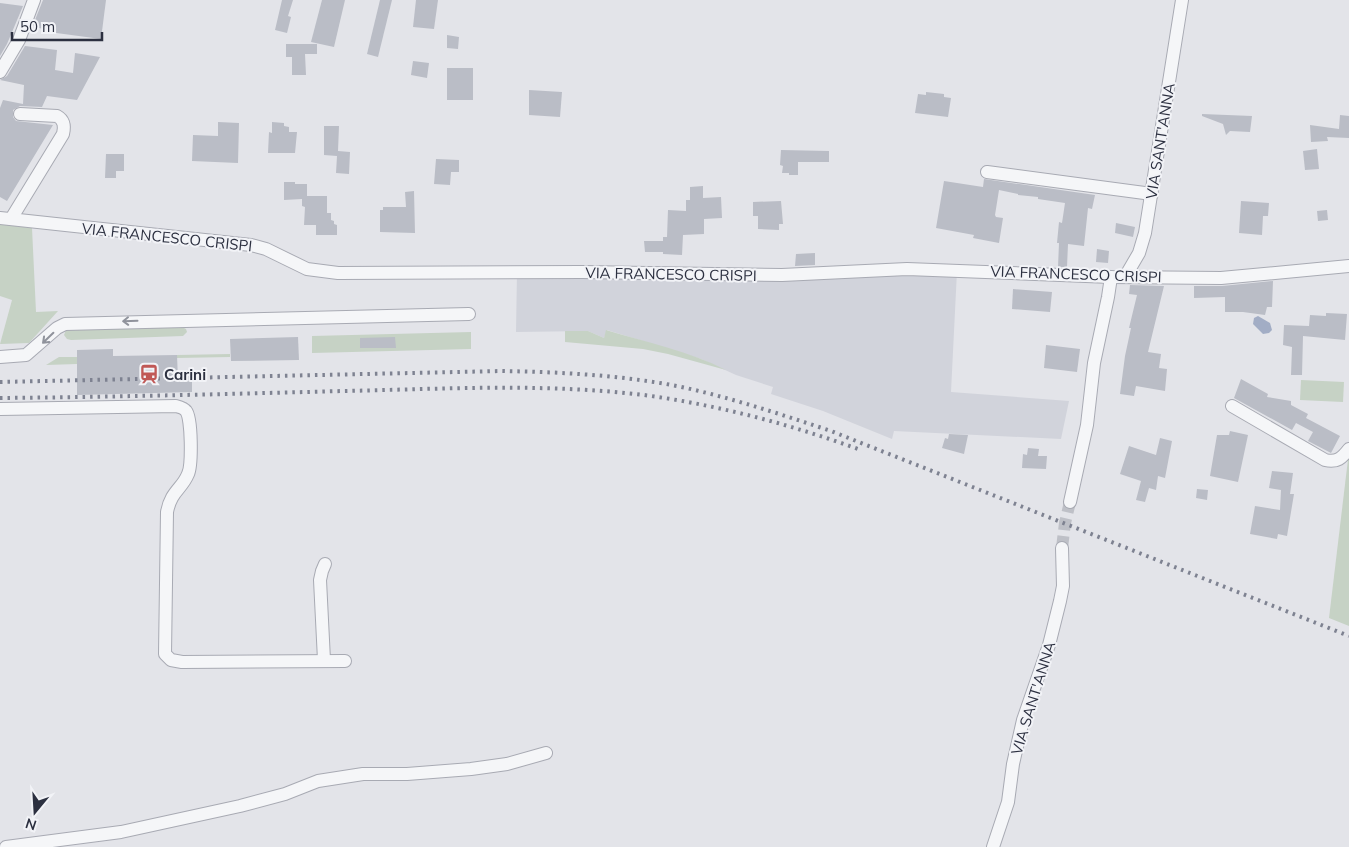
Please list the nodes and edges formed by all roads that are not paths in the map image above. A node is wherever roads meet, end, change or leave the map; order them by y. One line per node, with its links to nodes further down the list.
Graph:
1 (34, 0): 3 (street)
2 (1182, 0): 6 (street, VIA SANT'ANNA)
3 (0, 72)
4 (20, 114): 7 (street)
5 (987, 172): 6 (street)
6 (1152, 194): 10 (street, VIA SANT'ANNA)
7 (6, 219): 9 (street, VIA FRANCESCO CRISPI)
8 (1349, 266): 10 (street, VIA FRANCESCO CRISPI)
9 (1110, 277): 10 (street, VIA FRANCESCO CRISPI); 16 (street)
10 (1125, 277)
11 (469, 314): 12 (street, one-way to 12)
12 (0, 357)
13 (1232, 406): 15 (street)
14 (0, 409): 19 (street)
15 (1349, 449)
16 (1070, 502)
17 (1062, 548): 23 (street, VIA SANT'ANNA)
18 (325, 564): 19 (street)
19 (324, 660): 20 (street)
20 (345, 661)
21 (546, 753): 22 (street)
22 (6, 847)
23 (993, 847)

